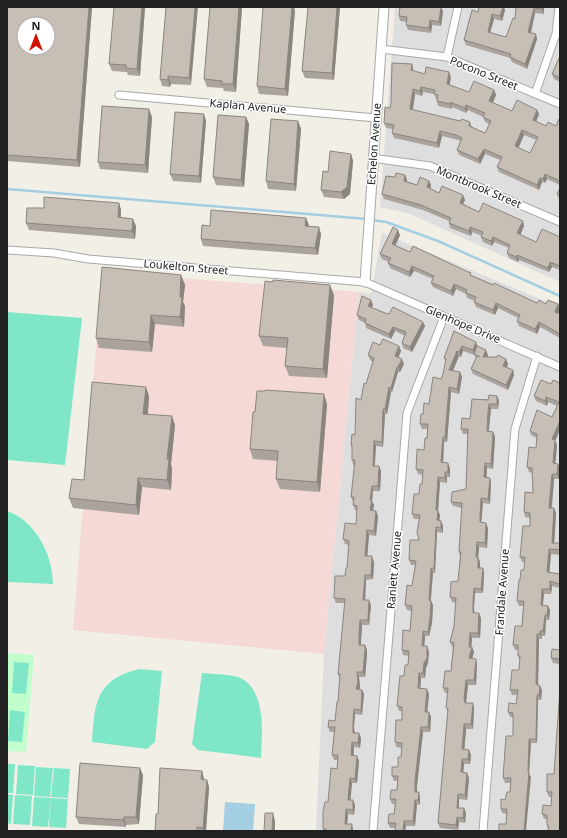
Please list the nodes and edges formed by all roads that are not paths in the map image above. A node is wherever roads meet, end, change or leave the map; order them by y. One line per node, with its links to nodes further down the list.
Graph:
1 (384, 7): 4 (street, Echelon Avenue)
2 (458, 7): 5 (street)
3 (559, 7): 6 (street)
4 (381, 49): 5 (street, Pocono Street); 9 (street, Echelon Avenue)
5 (447, 57): 6 (street, Pocono Street)
6 (535, 94): 8 (street, Pocono Street)
7 (120, 95): 9 (street, Kaplan Avenue)
8 (560, 104)
9 (376, 118): 10 (street, Echelon Avenue)
10 (372, 158): 11 (street, Montbrook Street); 13 (street, Echelon Avenue)
11 (560, 222)
12 (7, 250): 13 (street, Loukelton Street)
13 (365, 282): 14 (street, Glenhope Drive)
14 (444, 317): 15 (street, Glenhope Drive); 17 (street, Ranlett Avenue)
15 (537, 356): 16 (street, Glenhope Drive); 18 (street, Frandale Avenue)
16 (560, 367)
17 (373, 831)
18 (484, 831)

